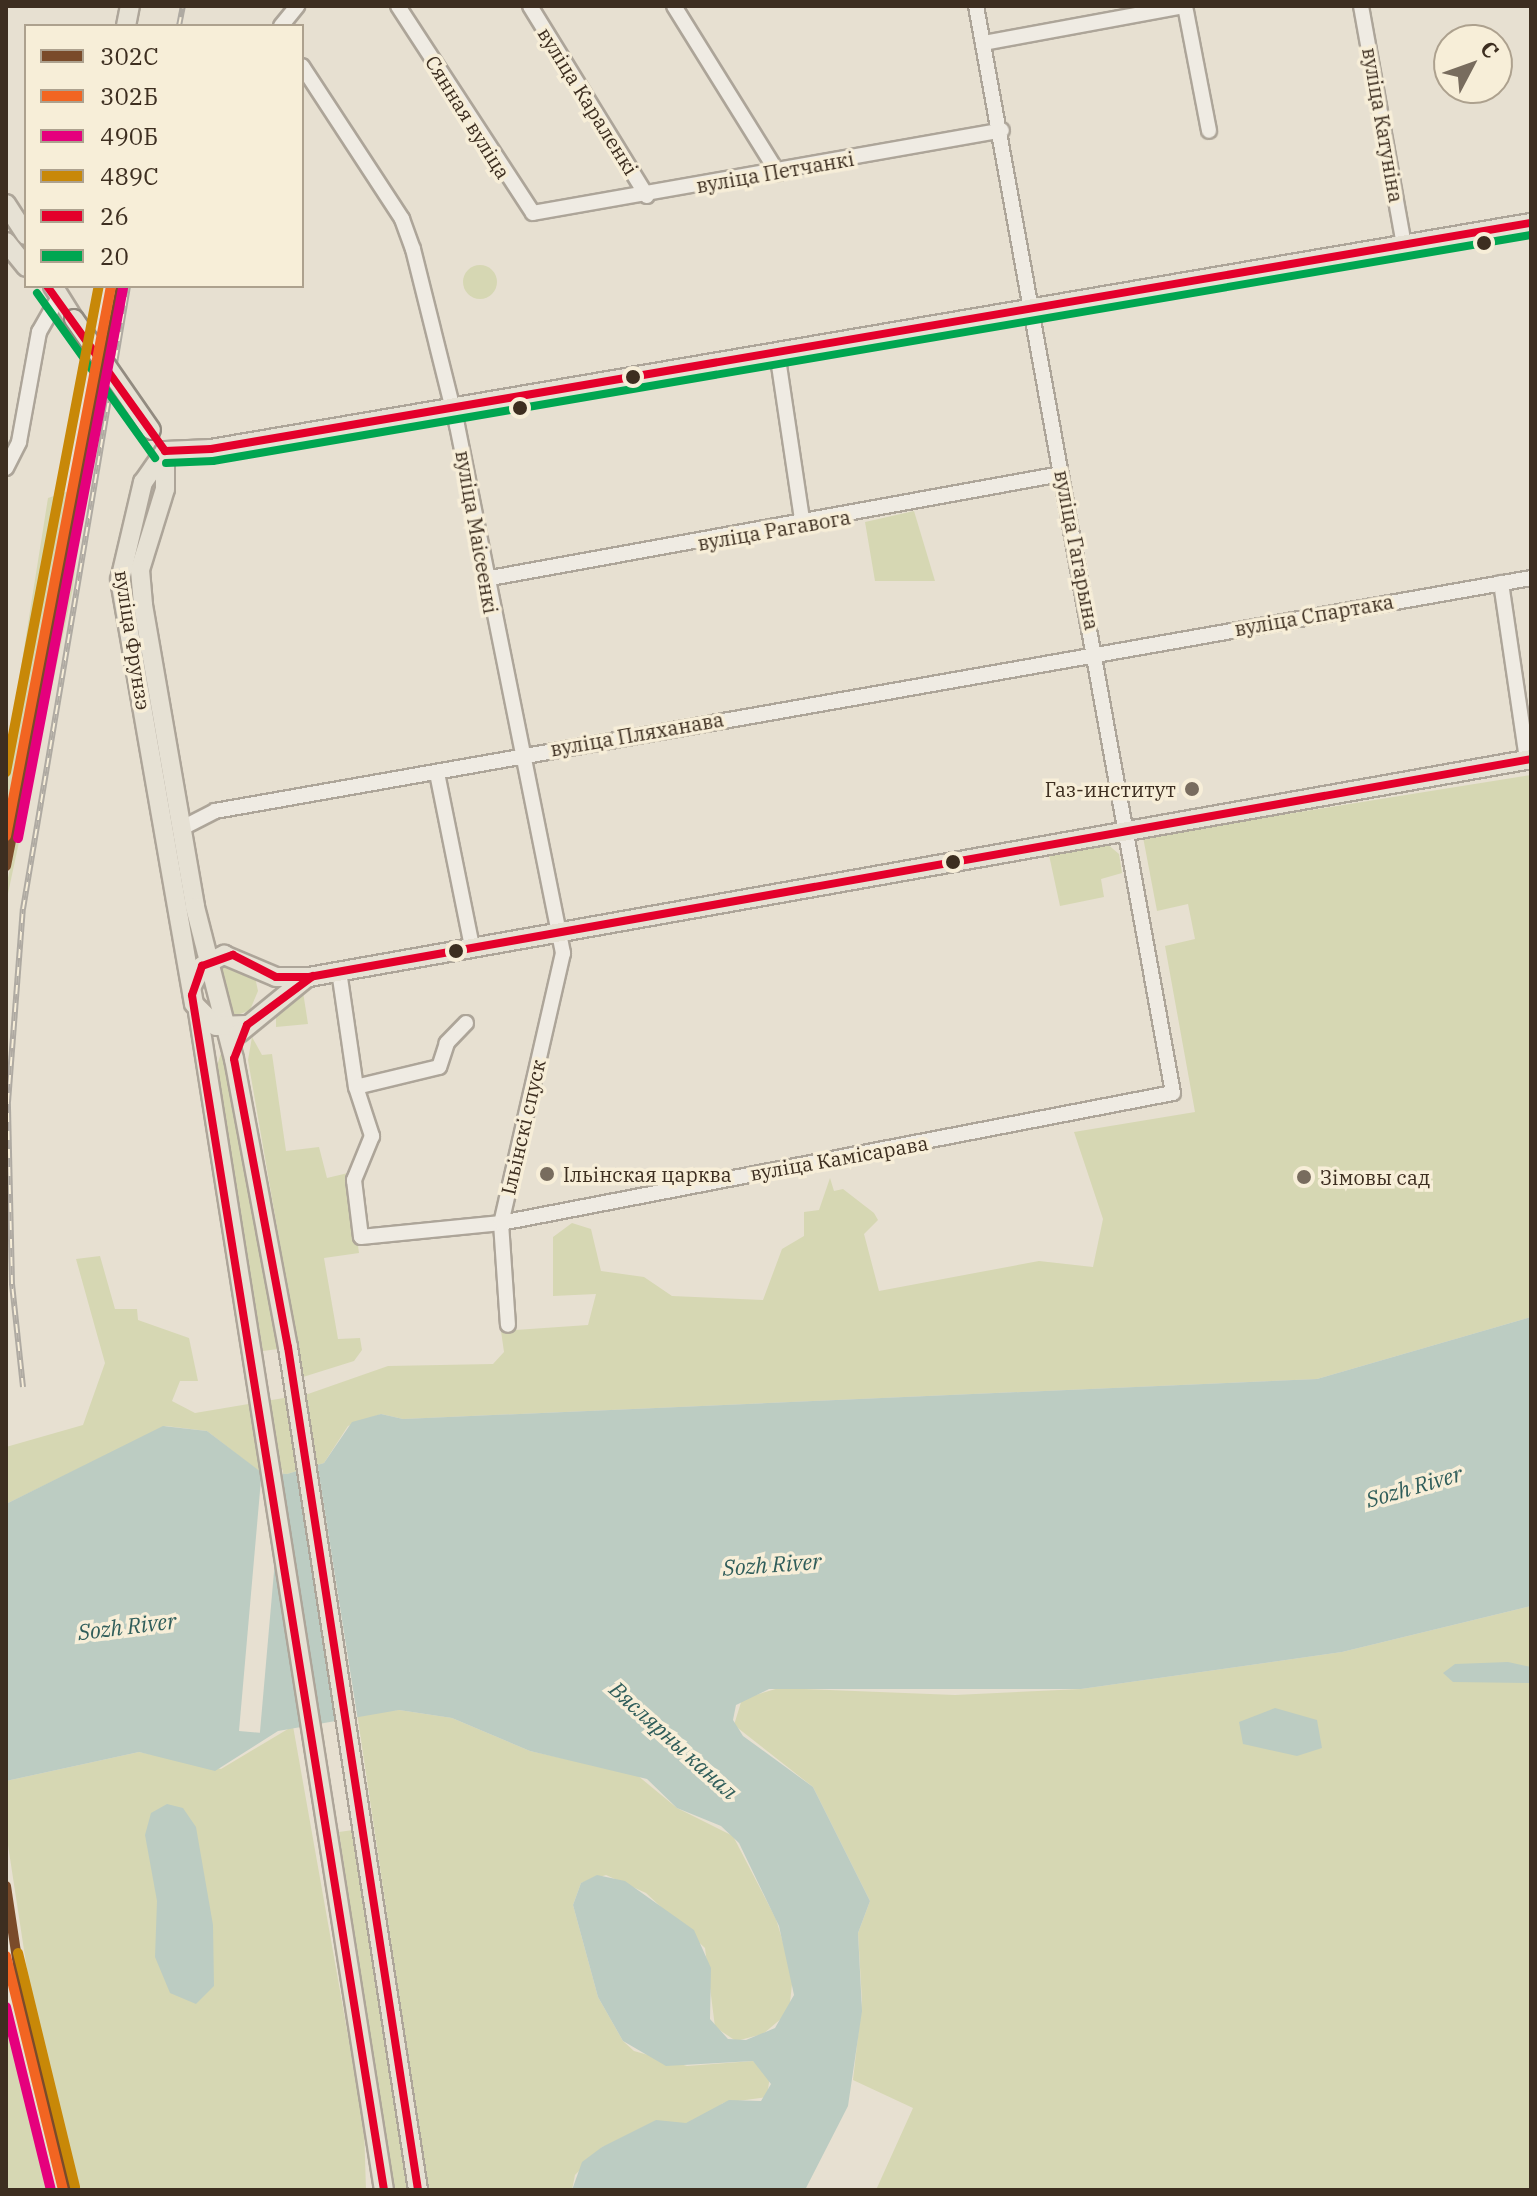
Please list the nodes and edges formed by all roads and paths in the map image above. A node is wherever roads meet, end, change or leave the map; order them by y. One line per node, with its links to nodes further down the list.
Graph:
1 (297, 6): 7 (street)
2 (398, 6): 15 (street, Сянная вуліца)
3 (530, 6): 13 (street, вуліца Караленкі)
4 (674, 6): 12 (street)
5 (976, 6): 8 (street, вуліца Гагарына)
6 (1361, 6): 19 (street, вуліца Катуніна)
7 (283, 24)
8 (983, 43): 10 (street, вуліца Гагарына); 11 (street)
9 (304, 69): 24 (street, вуліца Маісеенкі)
10 (1002, 130): 12 (street, вуліца Петчанкі); 22 (street, вуліца Гагарына)
11 (1209, 131)
12 (778, 173): 13 (street, вуліца Петчанкі)
13 (647, 196): 15 (street, вуліца Петчанкі)
14 (6, 204): 17 (main road)
15 (548, 214)
16 (1531, 223): 19 (main road)
17 (24, 232)
18 (6, 242): 20 (main road)
19 (1404, 245): 22 (main road)
20 (24, 264)
21 (56, 289): 25 (main road, bridge); 26 (street)
22 (1034, 310): 23 (main road); 27 (street, вуліца Гагарына)
23 (777, 352): 24 (main road); 28 (street)
24 (449, 406): 25 (main road); 30 (street, вуліца Маісеенкі)
25 (165, 451): 36 (main road, вуліца Фрунзэ); 45 (main road, вуліца Фрунзэ)
26 (6, 468)
27 (1061, 474): 28 (street, вуліца Рагавога); 32 (street, вуліца Гагарына)
28 (803, 525): 30 (street, вуліца Рагавога)
29 (1531, 578): 31 (street, вуліца Спартака)
30 (485, 579): 33 (street, вуліца Маісеенкі)
31 (1501, 583): 32 (street, вуліца Спартака); 34 (street)
32 (1097, 652): 33 (street, вуліца Пляханава); 37 (street, вуліца Гагарына)
33 (519, 755): 35 (street, вуліца Пляханава); 39 (street, вуліца Маісеенкі)
34 (1529, 760): 37 (main road)
35 (437, 773): 36 (street, вуліца Пляханава); 40 (street)
36 (182, 828): 38 (main road, вуліца Фрунзэ)
37 (1128, 828): 39 (main road); 52 (street, вуліца Гагарына)
38 (195, 907): 41 (main road, вуліца Фрунзэ); 44 (main road, вуліца Фрунзэ)
39 (558, 932): 40 (main road); 53 (street, Ільінскі спуск)
40 (472, 946): 43 (main road)
41 (208, 961): 42 (main road); 45 (main road); 49 (main road, вуліца Фрунзэ)
42 (253, 964): 44 (main road); 47 (main road)
43 (339, 971): 44 (main road); 51 (street)
44 (301, 977): 47 (main road)
45 (192, 986): 46 (main road, вуліца Фрунзэ)
46 (198, 1012): 49 (main road); 55 (main road, вуліца Фрунзэ)
47 (253, 1019): 49 (main road); 50 (main road)
48 (466, 1023): 51 (street)
49 (227, 1029): 50 (main road, вуліца Фрунзэ)
50 (234, 1059): 56 (main road, вуліца Фрунзэ)
51 (356, 1087): 53 (street, вуліца Камісарава)
52 (1173, 1093): 53 (street, вуліца Камісарава)
53 (501, 1223): 54 (street, Ільінскі спуск)
54 (508, 1325)
55 (384, 2190)
56 (418, 2190)

